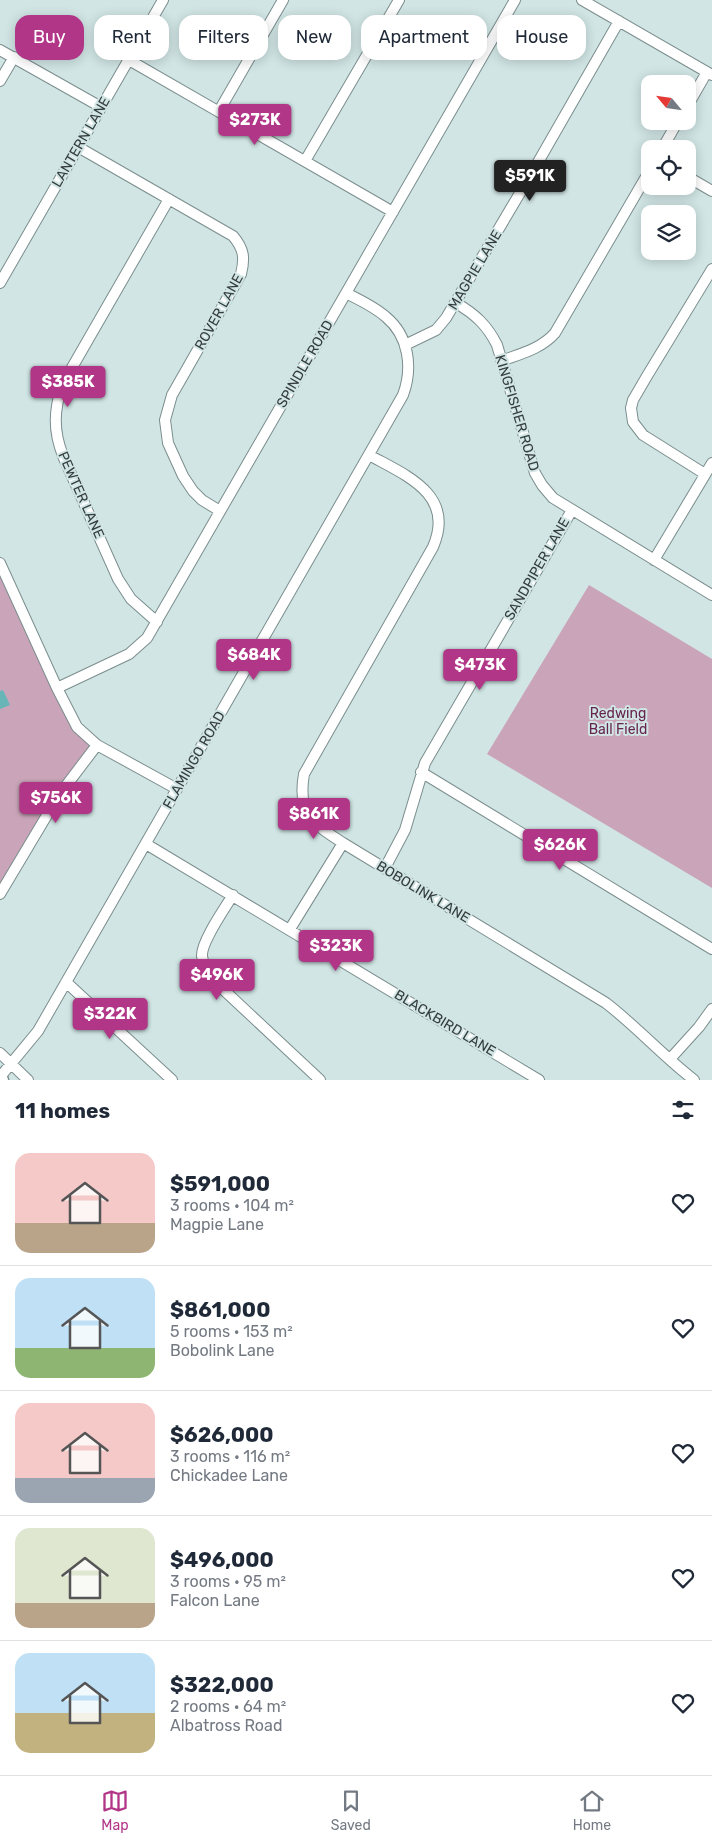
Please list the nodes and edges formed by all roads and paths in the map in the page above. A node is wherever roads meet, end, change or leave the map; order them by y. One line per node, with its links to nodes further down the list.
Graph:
1 (163, 0): 6 (street, LANTERN LANE)
2 (282, 0): 15 (street)
3 (399, 0): 17 (street)
4 (515, 0): 22 (street, SPINDLE ROAD)
5 (582, 0): 7 (street)
6 (154, 15)
7 (618, 21): 11 (street); 26 (street, MAGPIE LANE)
8 (0, 50): 9 (street)
9 (14, 57): 12 (street); 14 (street)
10 (128, 60): 14 (street, LANTERN LANE); 15 (street)
11 (709, 73): 13 (street)
12 (0, 81)
13 (696, 93)
14 (101, 107): 16 (street, LANTERN LANE)
15 (219, 111): 17 (street)
16 (78, 147): 21 (street, ROVER LANE); 24 (street, LANTERN LANE)
17 (305, 161): 22 (street)
18 (696, 182): 20 (street)
19 (641, 185): 28 (street)
20 (712, 191)
21 (169, 199): 33 (street, ROVER LANE); 37 (street, PEWTER LANE)
22 (393, 212): 25 (street, SPINDLE ROAD)
23 (712, 269): 31 (street)
24 (0, 283)
25 (346, 293): 27 (street, FLAMINGO ROAD); 33 (street, SPINDLE ROAD)
26 (456, 303): 27 (street, MAGPIE LANE); 28 (street, KINGFISHER ROAD)
27 (405, 345): 29 (street, FLAMINGO ROAD)
28 (501, 361): 32 (street, KINGFISHER ROAD)
29 (369, 455): 41 (street, FLAMINGO ROAD); 42 (street, BOBOLINK LANE)
30 (712, 463): 31 (street)
31 (706, 474): 34 (street)
32 (572, 510): 34 (street, KINGFISHER ROAD); 40 (street, SANDPIPER LANE)
33 (220, 511): 37 (street, SPINDLE ROAD)
34 (654, 560): 36 (street, KINGFISHER ROAD)
35 (0, 563): 38 (street)
36 (712, 595)
37 (156, 622): 38 (street, SPINDLE ROAD)
38 (57, 688): 39 (street)
39 (97, 745): 41 (street); 45 (street)
40 (421, 772): 44 (street, SANDPIPER LANE); 48 (street)
41 (177, 789): 43 (street, FLAMINGO ROAD)
42 (343, 843): 44 (street, BOBOLINK LANE); 47 (street)
43 (146, 844): 46 (street, BLACKBIRD LANE); 49 (street, FLAMINGO ROAD)
44 (385, 868): 52 (street, BOBOLINK LANE)
45 (0, 894)
46 (233, 895): 47 (street, BLACKBIRD LANE); 58 (street)
47 (290, 929): 54 (street, BLACKBIRD LANE)
48 (712, 949)
49 (66, 982): 53 (street, FLAMINGO ROAD); 57 (street)
50 (712, 1009): 52 (street)
51 (0, 1053): 53 (street)
52 (670, 1059): 60 (street, BOBOLINK LANE)
53 (12, 1064): 55 (street, FLAMINGO ROAD); 56 (street)
54 (526, 1077): 59 (street, BLACKBIRD LANE)
55 (1, 1078)
56 (28, 1080)
57 (172, 1080)
58 (320, 1080)
59 (538, 1080)
60 (694, 1080)

